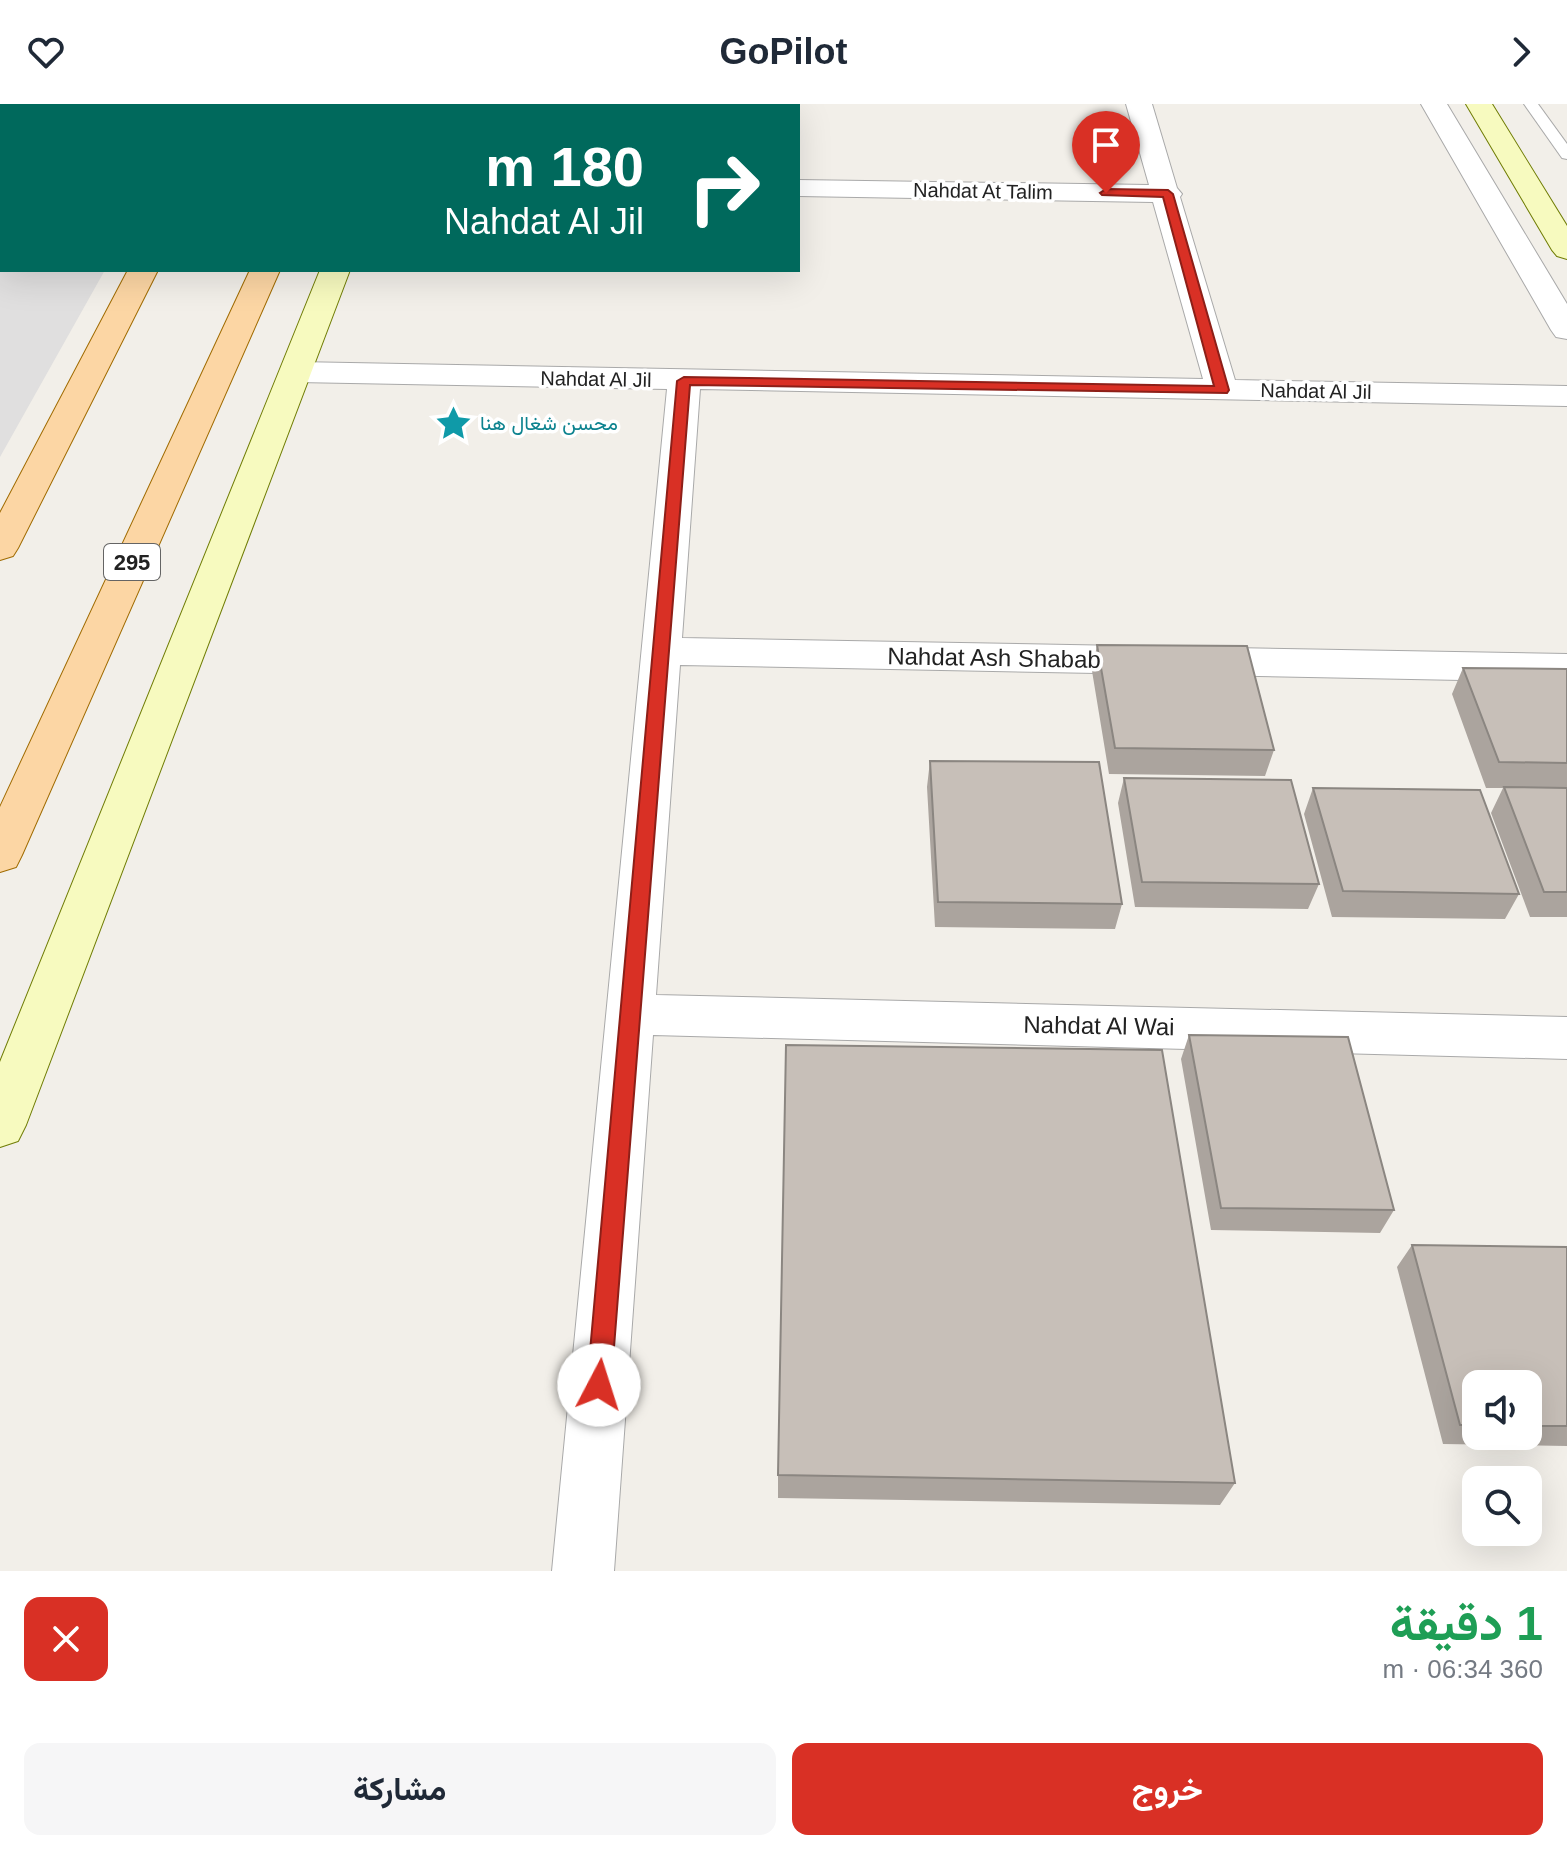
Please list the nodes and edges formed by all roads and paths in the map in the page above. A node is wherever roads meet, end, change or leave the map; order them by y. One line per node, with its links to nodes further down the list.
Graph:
1 (1139, 104): 7 (street)
2 (1434, 104): 12 (street)
3 (1479, 104): 8 (main road)
4 (1531, 104): 5 (lane)
5 (1567, 155)
6 (800, 188): 7 (street, Nahdat At Talim)
7 (1168, 194): 15 (street)
8 (1567, 250)
9 (142, 272): 17 (main road)
10 (264, 272): 20 (main road, 295)
11 (334, 272): 13 (main road)
12 (1567, 330)
13 (297, 372): 14 (street, Nahdat Al Jil); 23 (main road)
14 (684, 381): 15 (street, Nahdat Al Jil); 18 (street)
15 (1222, 390): 16 (street, Nahdat Al Jil)
16 (1567, 396)
17 (0, 548)
18 (661, 651): 19 (street, Nahdat Ash Shabab); 21 (street)
19 (1567, 668)
20 (0, 855)
21 (631, 1014): 22 (street, Nahdat Al Wai); 24 (street)
22 (1567, 1038)
23 (0, 1125)
24 (583, 1571)

